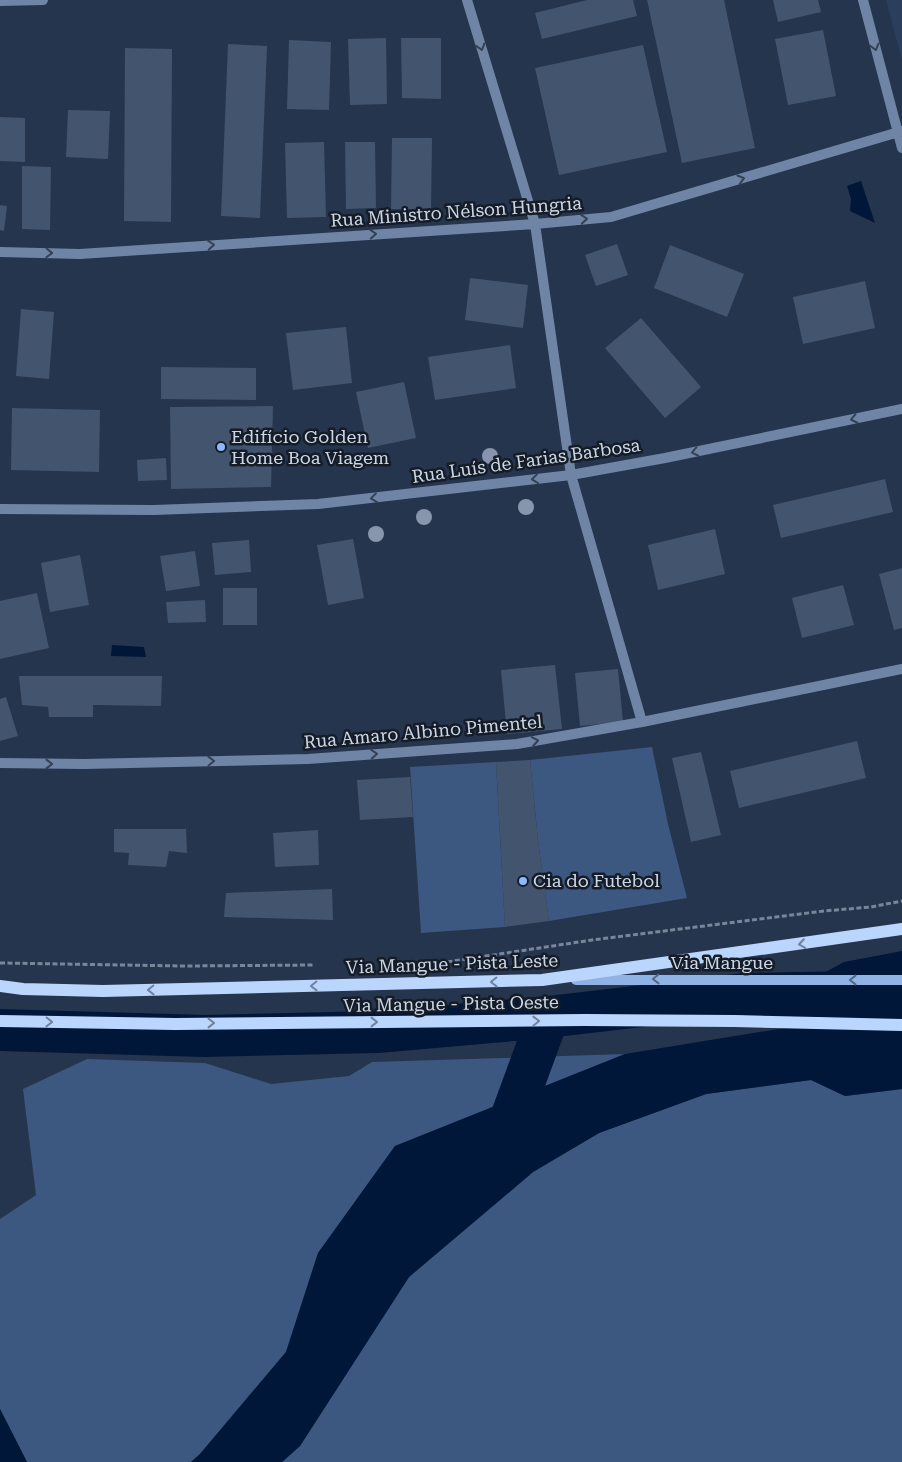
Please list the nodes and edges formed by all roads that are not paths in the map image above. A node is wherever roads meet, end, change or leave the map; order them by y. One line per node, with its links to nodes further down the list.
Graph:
1 (43, 0): 4 (street)
2 (467, 0): 7 (street, one-way to 7)
3 (863, 0): 5 (street, one-way to 5)
4 (0, 1)
5 (900, 132): 6 (street); 7 (street, Rua Ministro Nélson Hungria, one-way to 5)
6 (902, 148)
7 (535, 224): 8 (street, Rua Ministro Nélson Hungria, one-way to 7); 10 (street)
8 (0, 252)
9 (902, 409): 10 (street, Rua Luís de Farias Barbosa, one-way to 10)
10 (571, 474): 11 (street, Rua Luís de Farias Barbosa, one-way to 11); 13 (street)
11 (0, 509)
12 (902, 669): 13 (street, Rua Amaro Albino Pimentel)
13 (642, 722): 14 (street, Rua Amaro Albino Pimentel, one-way to 13)
14 (0, 763)
15 (902, 929): 16 (main road, Via Mangue - Pista Leste, one-way to 16)
16 (542, 980): 17 (main road, Via Mangue, one-way to 16); 18 (main road, Via Mangue - Pista Leste, one-way to 18)
17 (902, 980)
18 (0, 986)
19 (0, 1021): 20 (main road, Via Mangue - Pista Oeste, one-way to 20)
20 (902, 1026)

